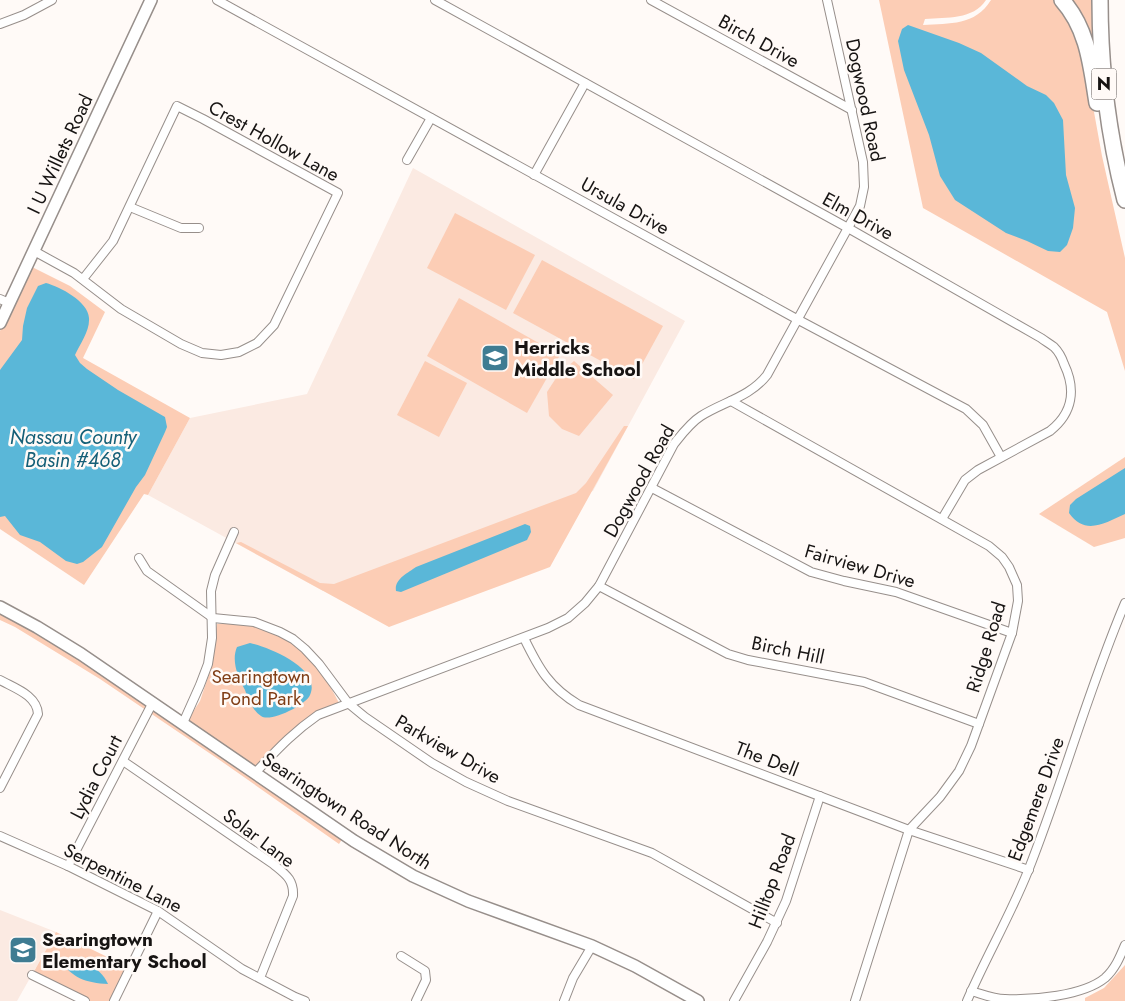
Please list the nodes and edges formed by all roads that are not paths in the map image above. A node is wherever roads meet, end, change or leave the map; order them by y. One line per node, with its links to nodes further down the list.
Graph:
1 (52, 0): 9 (street)
2 (151, 0): 20 (main road, I U Willets Road)
3 (217, 0): 12 (street, Ursula Drive)
4 (435, 0): 10 (street, Elm Drive)
5 (651, 0): 11 (street, Birch Drive)
6 (828, 0): 11 (street, Dogwood Road)
7 (1062, 0): 14 (highway)
8 (1100, 0): 14 (highway, N)
9 (0, 24)
10 (584, 83): 15 (street); 19 (street, Elm Drive)
11 (852, 110): 19 (street, Dogwood Road)
12 (430, 118): 13 (street); 15 (street, Ursula Drive)
13 (407, 160)
14 (1117, 168): 16 (highway, N)
15 (534, 175): 23 (street, Ursula Drive)
16 (1125, 200)
17 (130, 207): 18 (street); 21 (street, Crest Hollow Lane); 21 (street, Crest Hollow Lane)
18 (199, 228)
19 (848, 228): 23 (street, Dogwood Road); 26 (street, Elm Drive)
20 (34, 251): 21 (street, Crest Hollow Lane); 22 (main road, I U Willets Road)
21 (83, 279)
22 (5, 301): 24 (main road, I U Willets Road)
23 (798, 320): 25 (street, Dogwood Road); 26 (street, Ursula Drive)
24 (0, 323)
25 (731, 401): 27 (street, Dogwood Road); 28 (street, Ridge Road)
26 (1000, 457): 28 (street, Elm Drive)
27 (652, 488): 31 (street, Dogwood Road); 35 (street, Fairview Drive)
28 (942, 519): 35 (street, Ridge Road)
29 (234, 532): 34 (street)
30 (139, 558): 34 (street)
31 (600, 586): 36 (street, Dogwood Road); 41 (street, Birch Hill)
32 (1125, 603): 49 (street, Edgemere Drive)
33 (0, 607): 38 (main road, Searingtown Road North)
34 (213, 618): 39 (street, Parkview Drive); 40 (street)
35 (1012, 633): 41 (street, Ridge Road)
36 (524, 638): 39 (street, Dogwood Road); 45 (street, The Dell)
37 (0, 680): 44 (street)
38 (153, 702): 40 (main road, Searingtown Road North); 42 (street, Lydia Court)
39 (348, 703): 43 (street, Dogwood Road); 51 (street, Parkview Drive)
40 (183, 723): 43 (main road, Searingtown Road North)
41 (979, 724): 46 (street, Ridge Road)
42 (122, 762): 48 (street, Lydia Court); 56 (street, Solar Lane)
43 (255, 773): 53 (main road, Searingtown Road North)
44 (0, 787)
45 (820, 796): 46 (street, The Dell); 51 (street, Hilltop Road)
46 (909, 830): 49 (street, The Dell); 66 (street, Ridge Road)
47 (0, 836): 48 (street, Serpentine Lane)
48 (68, 866): 50 (street, Serpentine Lane)
49 (1029, 870): 57 (street, Edgemere Drive)
50 (158, 911): 56 (street, Serpentine Lane); 60 (street)
51 (777, 922): 65 (street, Hilltop Road)
52 (1125, 945): 57 (street)
53 (592, 946): 63 (street); 64 (main road, Searingtown Road North)
54 (401, 956): 62 (street)
55 (32, 974): 58 (street)
56 (260, 978): 61 (street, Serpentine Lane)
57 (971, 991): 67 (street, Edgemere Drive)
58 (76, 999): 59 (street)
59 (85, 1001)
60 (114, 1001)
61 (305, 1001)
62 (416, 1001)
63 (564, 1001)
64 (698, 1001)
65 (734, 1001)
66 (855, 1001)
67 (966, 1001)

